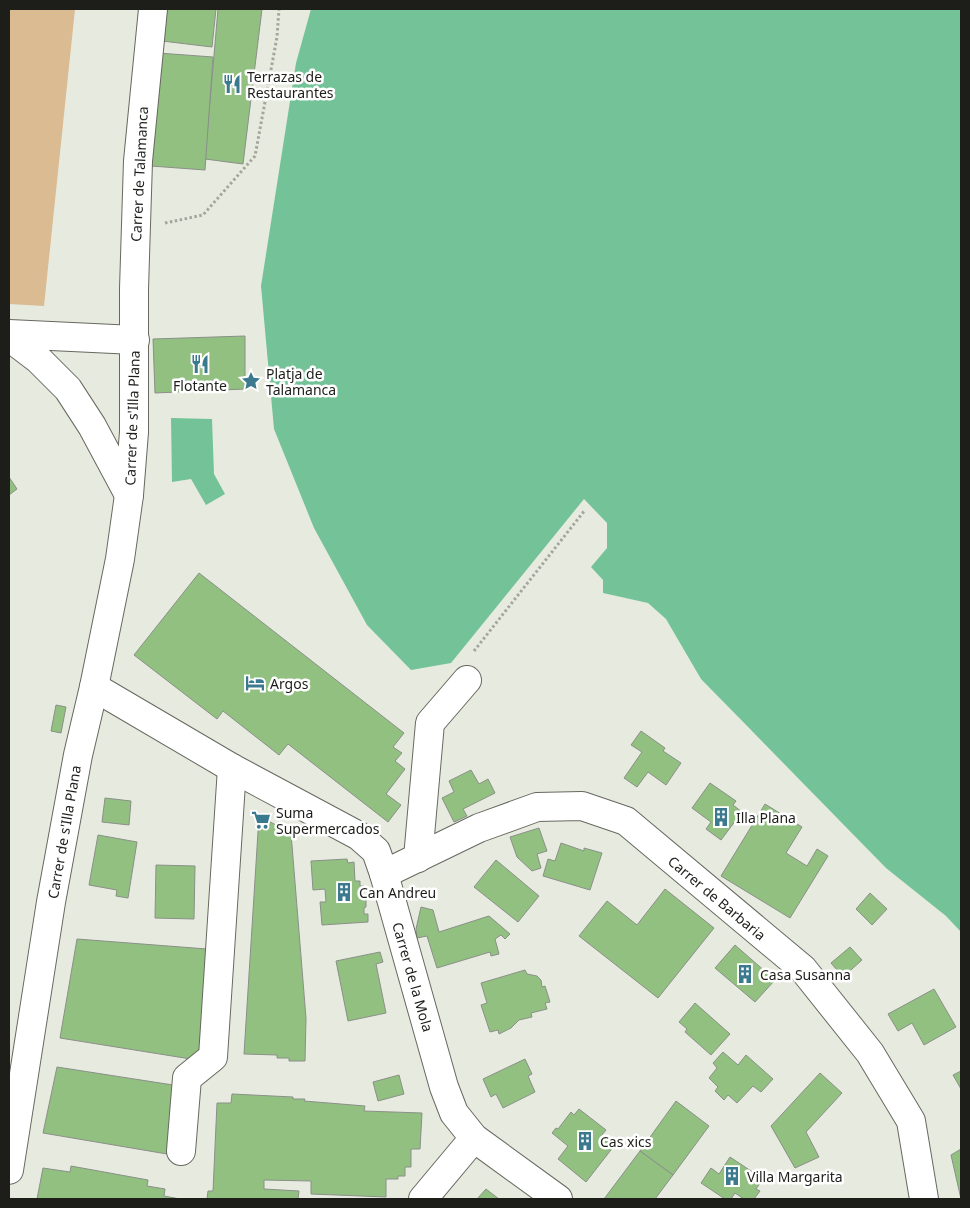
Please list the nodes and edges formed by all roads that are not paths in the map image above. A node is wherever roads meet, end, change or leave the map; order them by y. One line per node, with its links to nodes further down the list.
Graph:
1 (152, 9): 3 (street, Carrer de Talamanca)
2 (9, 336): 3 (street); 4 (street, Carrer de s'Illa Plana)
3 (135, 340): 4 (street, Carrer de s'Illa Plana)
4 (129, 495): 6 (street, Carrer de s'Illa Plana)
5 (467, 680): 8 (street)
6 (94, 687): 7 (street, Carrer de la Mola); 12 (street, Carrer de s'Illa Plana)
7 (232, 768): 9 (street, Carrer de la Mola); 11 (street)
8 (418, 858): 9 (street, Carrer de Barbaria); 15 (street, Carrer de Barbaria)
9 (384, 874): 10 (street, Carrer de la Mola)
10 (474, 1138): 13 (street); 14 (street, Carrer de la Mola)
11 (180, 1151)
12 (9, 1170)
13 (423, 1199)
14 (558, 1199)
15 (924, 1199)

